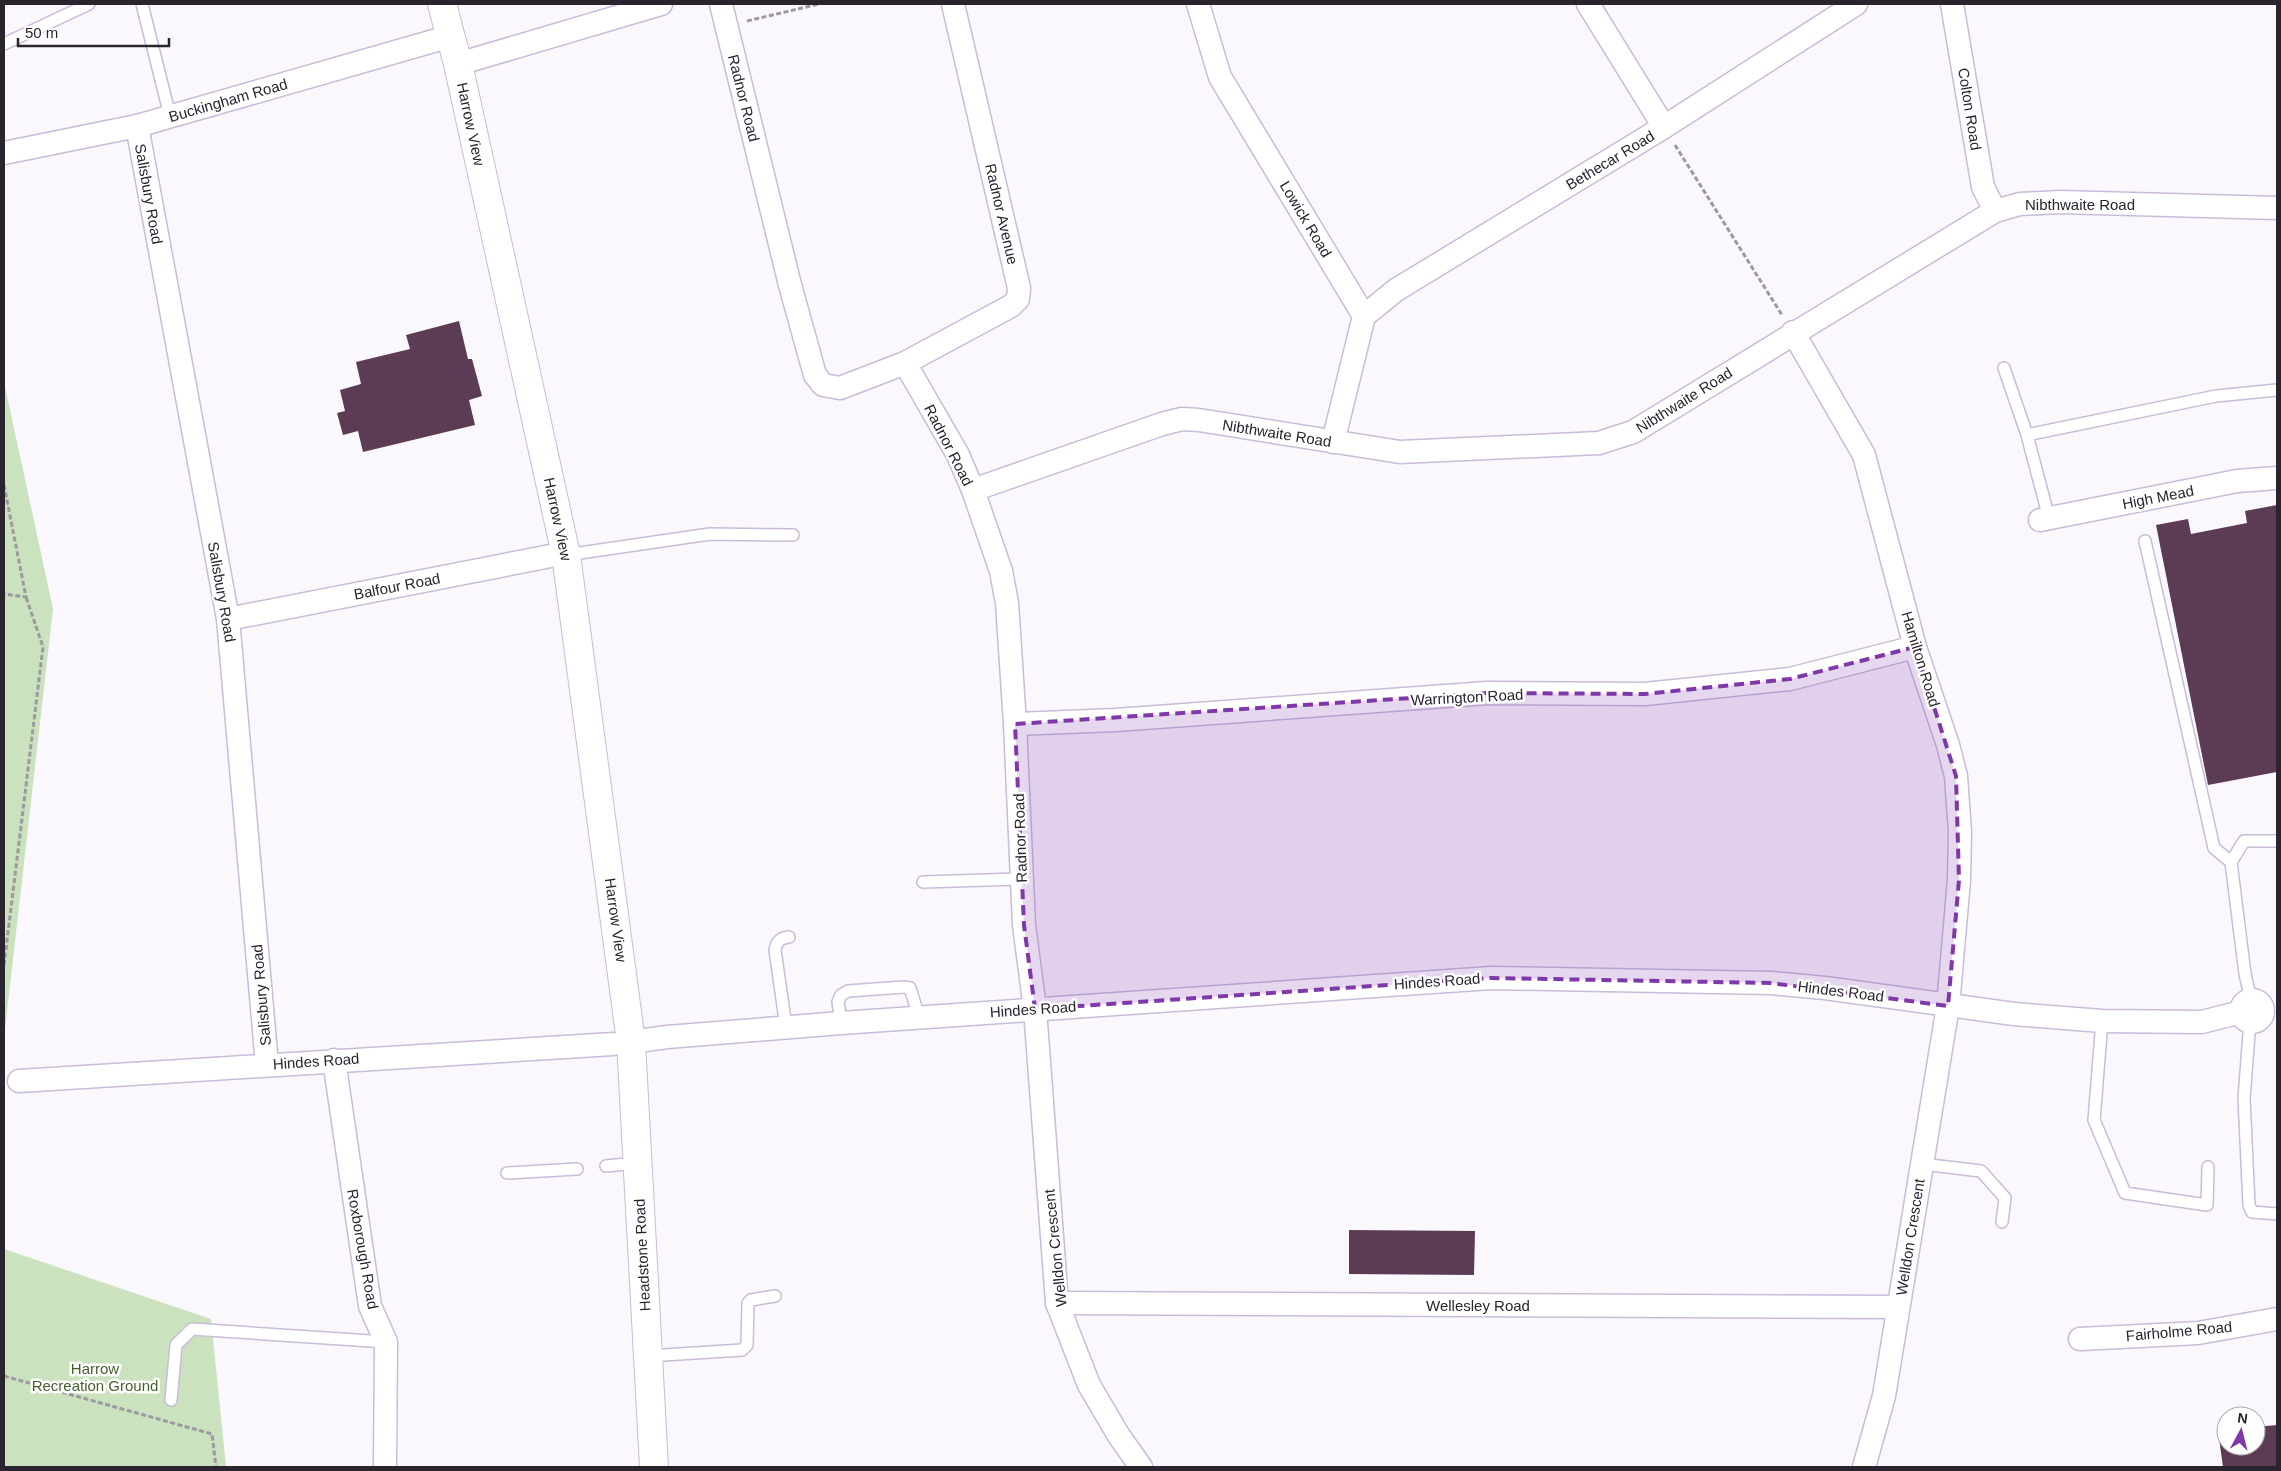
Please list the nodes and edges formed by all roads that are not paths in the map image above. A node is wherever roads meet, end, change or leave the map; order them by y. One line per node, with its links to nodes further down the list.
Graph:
1 (89, 4): 12 (lane)
2 (142, 4): 14 (lane)
3 (442, 4): 11 (street, Harrow View)
4 (661, 4): 13 (street)
5 (721, 4): 22 (street, Radnor Road)
6 (953, 4): 22 (street, Radnor Avenue)
7 (1198, 4): 20 (street, Lowick Road)
8 (1588, 4): 16 (street)
9 (1856, 4): 16 (street, Bethecar Road)
10 (1952, 4): 19 (street, Colton Road)
11 (451, 36): 13 (street, Harrow View); 14 (street, Buckingham Road)
12 (4, 44)
13 (458, 64): 32 (street, Harrow View)
14 (170, 116): 15 (street, Buckingham Road)
15 (136, 126): 17 (street, Buckingham Road); 33 (street, Salisbury Road)
16 (1664, 127): 20 (street, Bethecar Road)
17 (4, 153)
18 (2277, 208): 19 (street, Nibthwaite Road)
19 (1995, 211): 21 (street, Nibthwaite Road)
20 (1364, 316): 26 (street)
21 (1793, 332): 26 (street, Nibthwaite Road); 34 (street, Hamilton Road)
22 (905, 363): 28 (street, Radnor Road)
23 (2004, 368): 25 (lane)
24 (2277, 390): 25 (lane)
25 (2027, 435): 29 (lane)
26 (1334, 442): 28 (street, Nibthwaite Road)
27 (2277, 478): 29 (street, High Mead)
28 (973, 490): 35 (street, Radnor Road)
29 (2045, 519)
30 (793, 535): 32 (lane)
31 (2145, 541): 37 (lane)
32 (566, 554): 33 (street, Balfour Road); 48 (street, Harrow View)
33 (228, 620): 50 (street, Salisbury Road)
34 (1915, 647): 35 (street, Warrington Road); 41 (street, Hamilton Road)
35 (1015, 724): 38 (street, Radnor Road)
36 (2277, 840): 37 (lane)
37 (2231, 862): 43 (lane)
38 (1022, 879): 39 (lane); 42 (street, Radnor Road)
39 (923, 882)
40 (789, 938): 47 (lane)
41 (1948, 1006): 42 (street, Hindes Road); 45 (street, Hindes Road); 53 (street, Welldon Crescent)
42 (1035, 1009): 44 (street, Hindes Road); 61 (street, Welldon Crescent)
43 (2256, 1012): 45 (street, Hindes Road); 58 (lane)
44 (919, 1018): 46 (street, Hindes Road); 46 (lane)
45 (2102, 1021): 55 (lane)
46 (840, 1023): 47 (street, Hindes Road)
47 (786, 1027): 48 (street, Hindes Road)
48 (622, 1043): 49 (street, Hindes Road); 52 (street, Headstone Road)
49 (334, 1060): 50 (street, Hindes Road); 65 (street, Roxborough Road)
50 (267, 1065): 51 (street, Hindes Road)
51 (19, 1081)
52 (636, 1164): 54 (lane); 66 (street, Headstone Road)
53 (1922, 1164): 59 (lane); 62 (street, Welldon Crescent)
54 (606, 1166)
55 (2208, 1167)
56 (577, 1169): 57 (lane)
57 (507, 1173)
58 (2277, 1214)
59 (2002, 1222)
60 (774, 1296): 66 (lane)
61 (1057, 1303): 62 (street, Wellesley Road); 70 (street, Welldon Crescent)
62 (1898, 1307): 71 (street, Welldon Crescent)
63 (2277, 1319): 64 (street, Fairholme Road)
64 (2080, 1339)
65 (386, 1342): 67 (lane); 68 (street, Roxborough Road)
66 (648, 1356): 69 (street, Headstone Road)
67 (171, 1400)
68 (385, 1467)
69 (654, 1467)
70 (1141, 1467)
71 (1864, 1467)

